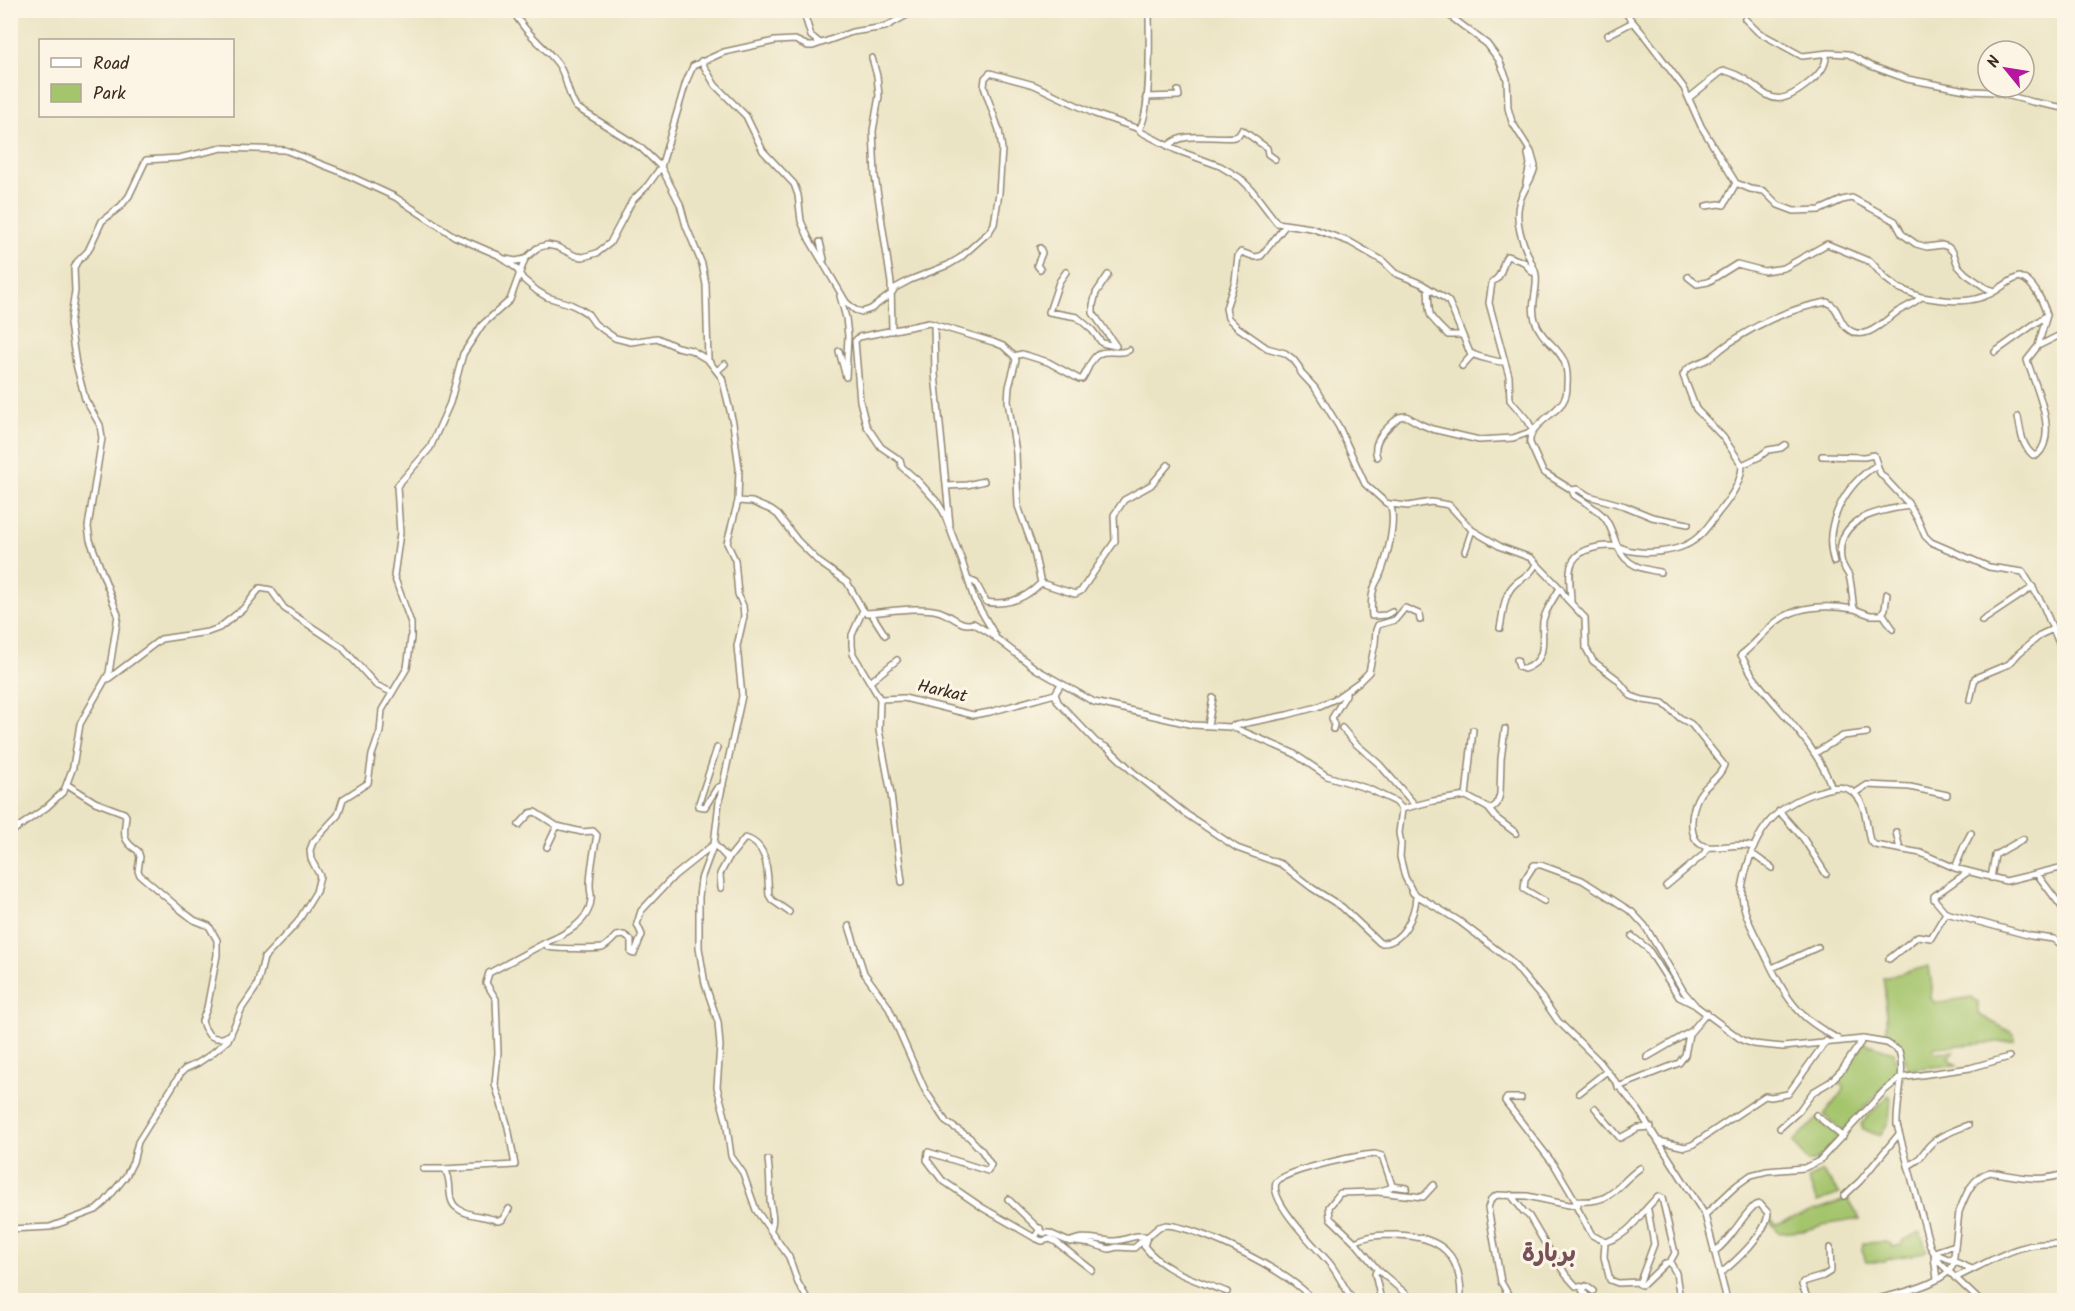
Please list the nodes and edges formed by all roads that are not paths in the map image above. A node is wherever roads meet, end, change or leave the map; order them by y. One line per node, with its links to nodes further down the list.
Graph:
1 (513, 10): 21 (street)
2 (803, 10): 10 (street)
3 (916, 10): 10 (street)
4 (1149, 10): 15 (street)
5 (1442, 10): 35 (street)
6 (1623, 10): 8 (street)
7 (1745, 19): 11 (street)
8 (1633, 22): 9 (street); 16 (street)
9 (1608, 35)
10 (820, 44): 13 (street)
11 (1826, 54): 16 (street); 17 (street)
12 (872, 58): 39 (street)
13 (701, 61): 21 (street); 29 (street)
14 (1178, 91): 15 (street)
15 (1146, 97): 18 (street)
16 (1689, 98): 22 (street)
17 (2064, 108)
18 (1138, 129): 19 (street); 39 (street)
19 (1168, 147): 20 (street); 24 (street)
20 (1275, 159)
21 (661, 167): 28 (street); 52 (street)
22 (1736, 183): 23 (street); 37 (street)
23 (1706, 206)
24 (1286, 225): 36 (street); 69 (street)
25 (820, 242): 29 (street)
26 (1040, 248): 30 (street)
27 (503, 258): 28 (street); 32 (street); 100 (street)
28 (525, 259): 32 (street)
29 (826, 267): 38 (street)
30 (1040, 269)
31 (1066, 272): 46 (street)
32 (520, 275): 52 (street); 103 (street)
33 (1108, 275): 46 (street)
34 (1688, 277): 40 (street)
35 (1536, 279): 53 (street); 58 (street)
36 (1428, 290): 45 (street); 45 (street)
37 (1995, 291): 40 (street); 41 (street)
38 (840, 293): 39 (street); 48 (street)
39 (891, 294): 43 (street)
40 (1921, 297): 63 (street)
41 (2047, 315): 47 (street); 49 (street)
42 (934, 324): 43 (street); 51 (street); 66 (street)
43 (892, 331): 72 (street)
44 (2064, 333): 47 (street)
45 (1462, 335): 50 (street)
46 (1115, 346): 51 (street)
47 (2038, 346): 57 (street)
48 (839, 351)
49 (1995, 352)
50 (1473, 354): 53 (street); 55 (street)
51 (1014, 356): 80 (street)
52 (708, 360): 56 (street)
53 (1506, 362): 58 (street)
54 (725, 364): 56 (street)
55 (1462, 366)
56 (717, 371): 68 (street)
57 (2018, 417)
58 (1533, 431): 61 (street); 67 (street)
59 (1785, 445): 63 (street)
60 (1822, 456): 64 (street)
61 (1377, 457)
62 (1168, 465): 80 (street)
63 (1742, 465): 74 (street)
64 (1877, 465): 70 (street); 76 (street)
65 (984, 481): 66 (street)
66 (946, 486): 72 (street)
67 (1572, 490): 71 (street); 74 (street)
68 (738, 501): 86 (street); 121 (street)
69 (1390, 504): 73 (street); 87 (street)
70 (1910, 506): 81 (street); 85 (street)
71 (1688, 524)
72 (950, 529): 79 (street)
73 (1472, 530): 75 (street); 77 (street)
74 (1617, 547): 78 (street); 84 (street)
75 (1465, 551)
76 (1834, 562)
77 (1536, 564): 82 (street); 92 (street)
78 (1660, 572)
79 (969, 580): 80 (street); 96 (street)
80 (1041, 584)
81 (2033, 586): 91 (street); 94 (street)
82 (1560, 588): 84 (street); 99 (street)
83 (1887, 594): 89 (street)
84 (1571, 602): 138 (street)
85 (1854, 609): 89 (street); 119 (street)
86 (864, 610): 88 (street); 101 (street)
87 (1392, 612)
88 (871, 613): 95 (street); 96 (street)
89 (1883, 614): 93 (street)
90 (1420, 620): 104 (street)
91 (1982, 621)
92 (1500, 628)
93 (1893, 629)
94 (2053, 629): 97 (street); 109 (street)
95 (885, 635)
96 (997, 639): 102 (street)
97 (2064, 655)
98 (897, 660): 101 (street)
99 (1517, 660)
100 (106, 680): 103 (street); 120 (street)
101 (870, 682): 107 (street)
102 (1061, 684): 105 (street); 111 (street)
103 (391, 692): 169 (street)
104 (1346, 692): 112 (street); 114 (street)
105 (1055, 694): 108 (street, Harkat); 154 (street)
106 (1213, 698): 111 (street)
107 (880, 699): 108 (street, Harkat); 110 (street)
108 (893, 699): 110 (street)
109 (1970, 700)
110 (880, 712): 151 (street)
111 (1208, 725): 112 (street)
112 (1230, 727): 127 (street)
113 (1342, 728): 126 (street)
114 (1333, 729)
115 (1505, 729): 128 (street)
116 (1473, 730): 125 (street)
117 (1867, 733): 119 (street)
118 (717, 748): 121 (street)
119 (1815, 753): 122 (street)
120 (68, 785): 133 (street); 169 (street)
121 (723, 785): 137 (street)
122 (1832, 788): 123 (street); 129 (street)
123 (1855, 794): 124 (street); 141 (street)
124 (1947, 795)
125 (1466, 796): 126 (street); 128 (street)
126 (1415, 805): 127 (street)
127 (1402, 808): 154 (street)
128 (1490, 810): 134 (street)
129 (1779, 811): 139 (street); 148 (street)
130 (519, 825): 131 (street)
131 (556, 826): 140 (street); 161 (street)
132 (1896, 832): 141 (street)
133 (10, 833)
134 (1516, 833)
135 (1971, 833): 146 (street)
136 (2023, 839): 150 (street)
137 (714, 844): 143 (street); 161 (street); 207 (street)
138 (1708, 847): 139 (street); 152 (street)
139 (1753, 847): 142 (street)
140 (547, 848)
141 (1900, 849): 146 (street)
142 (1751, 854): 145 (street); 165 (street)
143 (728, 859): 153 (street); 157 (street)
144 (2064, 867): 149 (street)
145 (1772, 868)
146 (1955, 868): 147 (street)
147 (1968, 872): 150 (street); 158 (street)
148 (1826, 874)
149 (2037, 874): 150 (street); 156 (street)
150 (1991, 878)
151 (902, 882)
152 (1666, 886)
153 (721, 888)
154 (1416, 897): 175 (street)
155 (1544, 901): 166 (street)
156 (2064, 910)
157 (789, 912)
158 (1946, 913): 163 (street); 164 (street)
159 (849, 926): 208 (street)
160 (1632, 936): 166 (street)
161 (545, 944): 192 (street)
162 (1818, 947): 165 (street)
163 (2064, 947)
164 (1889, 959)
165 (1772, 968): 171 (street)
166 (1696, 1005): 167 (street)
167 (1707, 1013): 168 (street); 172 (street)
168 (1692, 1032): 173 (street); 177 (street)
169 (231, 1034): 206 (street)
170 (1863, 1039): 171 (street); 176 (street); 184 (street)
171 (1839, 1040): 172 (street)
172 (1826, 1041): 187 (street)
173 (1647, 1057)
174 (2009, 1057): 176 (street)
175 (1607, 1071): 177 (street); 178 (street)
176 (1900, 1078): 185 (street); 186 (street)
177 (1618, 1087): 183 (street)
178 (1579, 1093)
179 (1521, 1098): 201 (street)
180 (1595, 1108): 183 (street)
181 (1816, 1115): 186 (street)
182 (1968, 1125): 189 (street)
183 (1651, 1127): 187 (street)
184 (1780, 1128)
185 (1899, 1134): 189 (street); 199 (street)
186 (1843, 1137): 204 (street)
187 (1659, 1142): 204 (street)
188 (768, 1160): 207 (street)
189 (1908, 1166): 217 (street)
190 (1640, 1168): 201 (street)
191 (423, 1169): 192 (street)
192 (444, 1169): 202 (street)
193 (2064, 1174): 213 (street)
194 (1434, 1185): 197 (street)
195 (1391, 1186): 196 (street); 197 (street); 234 (street)
196 (1407, 1188)
197 (1376, 1192): 211 (street)
198 (1511, 1195): 201 (street); 228 (street); 238 (street)
199 (1844, 1196)
200 (1008, 1199): 205 (street)
201 (1576, 1204): 212 (street)
202 (509, 1209)
203 (1646, 1209): 212 (street); 218 (street); 227 (street)
204 (1705, 1215): 216 (street)
205 (1040, 1228): 208 (street); 210 (street)
206 (10, 1229)
207 (771, 1229): 232 (street)
208 (1035, 1238): 222 (street)
209 (1147, 1238): 210 (street); 210 (street); 230 (street); 233 (street)
210 (1070, 1242)
211 (1355, 1242): 220 (street); 237 (street)
212 (1605, 1242): 227 (street)
213 (1955, 1245): 217 (street); 219 (street)
214 (2064, 1245): 221 (street)
215 (1830, 1248): 242 (street)
216 (1714, 1252): 224 (street); 224 (street)
217 (1933, 1252): 219 (street); 223 (street); 226 (street)
218 (1670, 1262): 227 (street); 240 (street)
219 (1953, 1263): 221 (street); 223 (street)
220 (1377, 1269): 235 (street); 236 (street)
221 (1973, 1269): 225 (street)
222 (1092, 1270)
223 (1949, 1271): 225 (street); 226 (street)
224 (1720, 1274): 241 (street)
225 (1955, 1278): 245 (street)
226 (1937, 1279): 231 (street)
227 (1640, 1282)
228 (1583, 1287): 229 (street); 239 (street)
229 (1593, 1291)
230 (1227, 1292)
231 (1899, 1294): 243 (street); 244 (street)
232 (808, 1300)
233 (1313, 1300)
234 (1353, 1300)
235 (1381, 1300)
236 (1413, 1300)
237 (1461, 1300)
238 (1517, 1300)
239 (1590, 1300)
240 (1680, 1300)
241 (1727, 1300)
242 (1808, 1300)
243 (1873, 1300)
244 (1902, 1300)
245 (1979, 1300)

